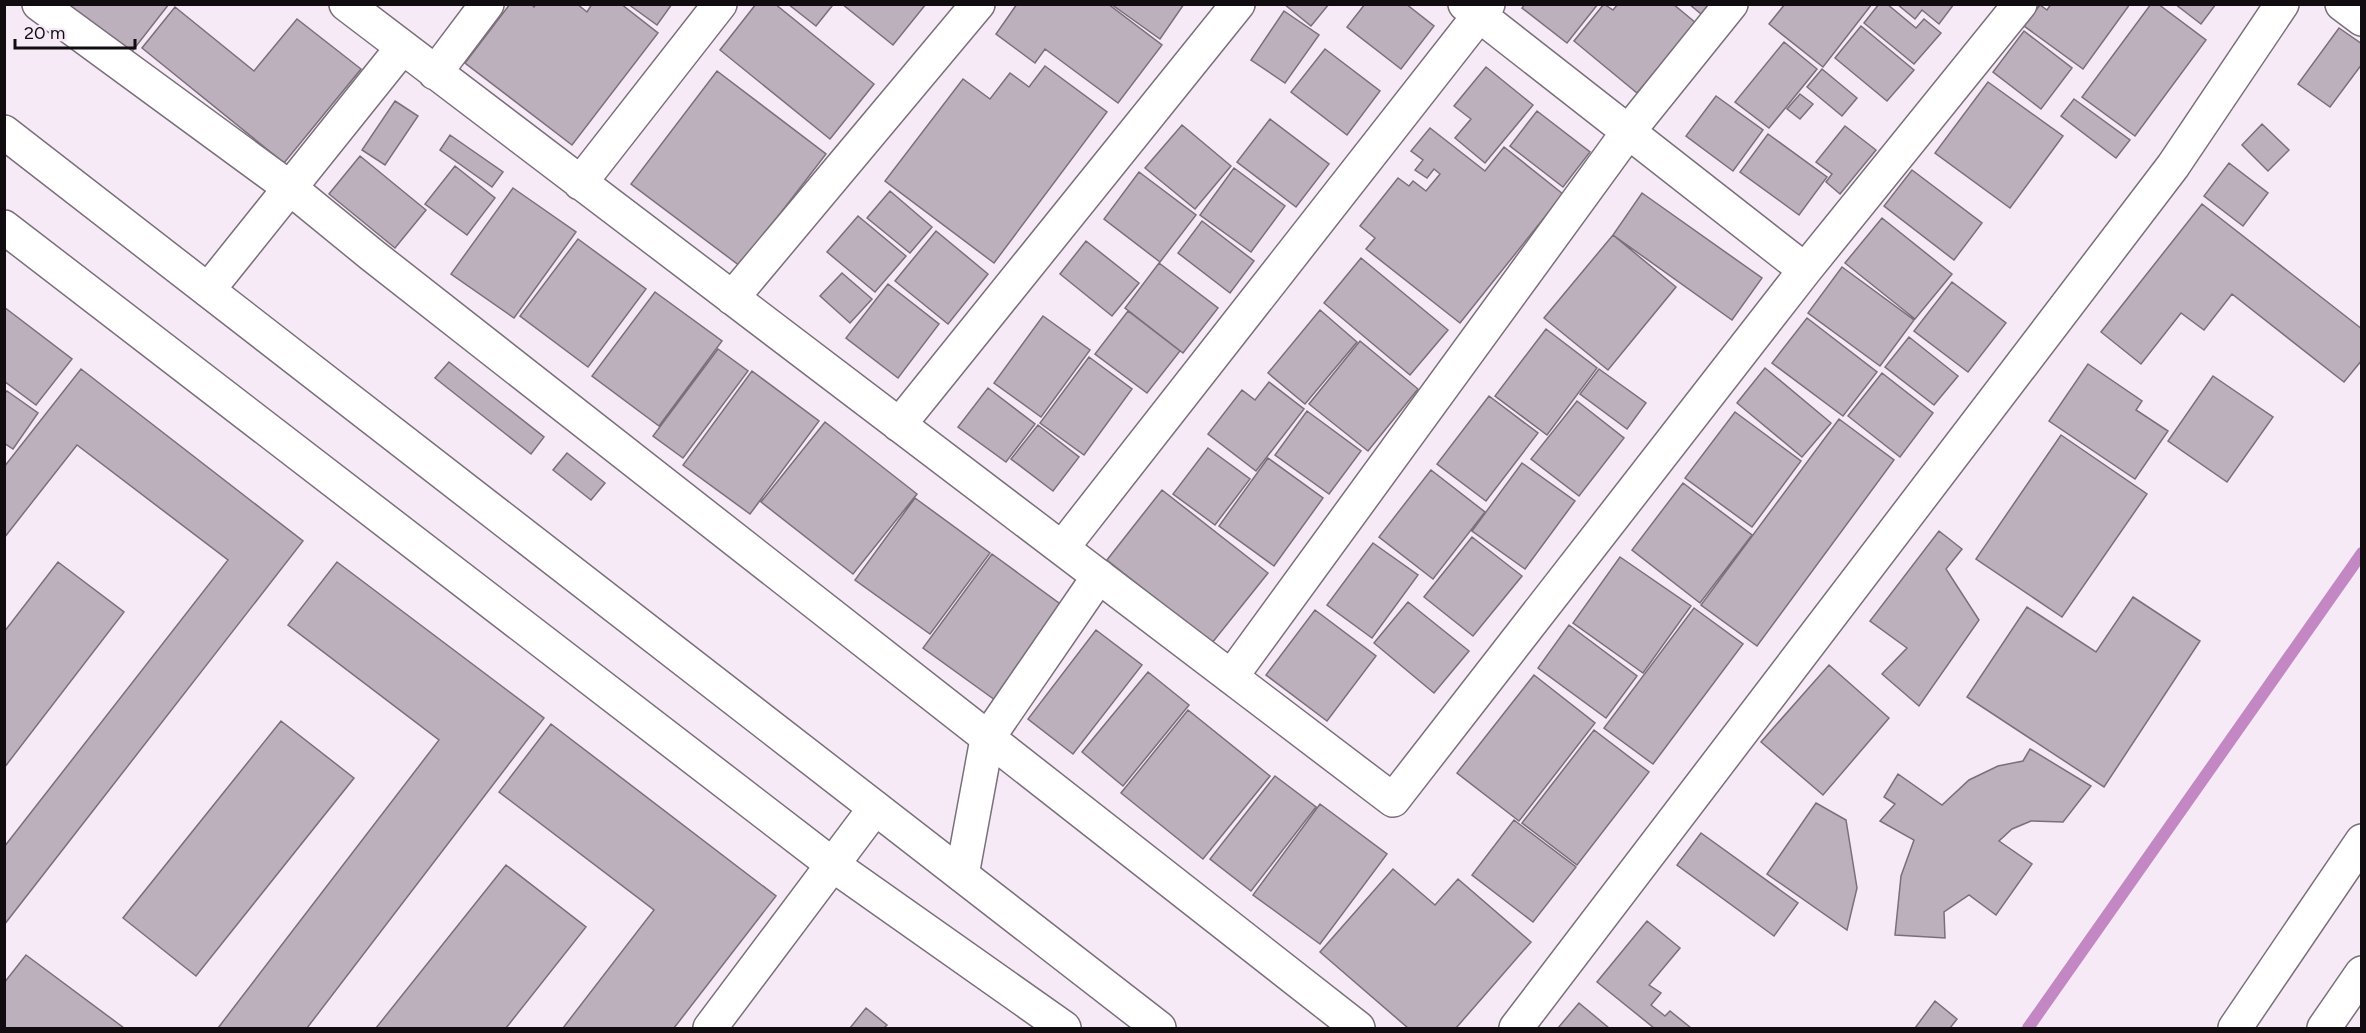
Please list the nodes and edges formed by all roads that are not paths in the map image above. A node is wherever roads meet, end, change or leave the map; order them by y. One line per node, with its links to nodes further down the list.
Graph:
1 (39, 4): 18 (main road)
2 (346, 4): 13 (main road)
3 (487, 4): 14 (main road)
4 (720, 4): 17 (main road)
5 (978, 4): 22 (main road)
6 (1238, 4): 23 (main road)
7 (1731, 4): 16 (main road)
8 (2020, 4): 20 (main road)
9 (2282, 4): 37 (main road)
10 (2342, 4): 12 (main road)
11 (1477, 8): 16 (main road); 24 (main road)
12 (2361, 19)
13 (402, 48): 14 (main road); 18 (main road)
14 (435, 73): 17 (main road)
15 (4, 132): 21 (main road)
16 (1628, 132): 20 (main road); 26 (main road)
17 (580, 183): 22 (main road)
18 (290, 188): 21 (main road); 27 (main road)
19 (4, 226): 30 (main road)
20 (1805, 270): 26 (main road)
21 (208, 290): 28 (main road)
22 (732, 298): 23 (main road)
23 (899, 425): 24 (main road)
24 (1062, 548): 25 (main road)
25 (1099, 576): 26 (main road); 27 (main road)
26 (1231, 677)
27 (987, 739): 31 (main road); 36 (main road)
28 (875, 808): 30 (main road); 31 (main road)
29 (2361, 841): 38 (main road)
30 (833, 865): 33 (main road); 34 (main road)
31 (962, 875): 35 (main road)
32 (2361, 973): 39 (main road)
33 (710, 1029)
34 (1064, 1029)
35 (1159, 1029)
36 (1358, 1029)
37 (1516, 1029)
38 (2235, 1029)
39 (2324, 1029)

